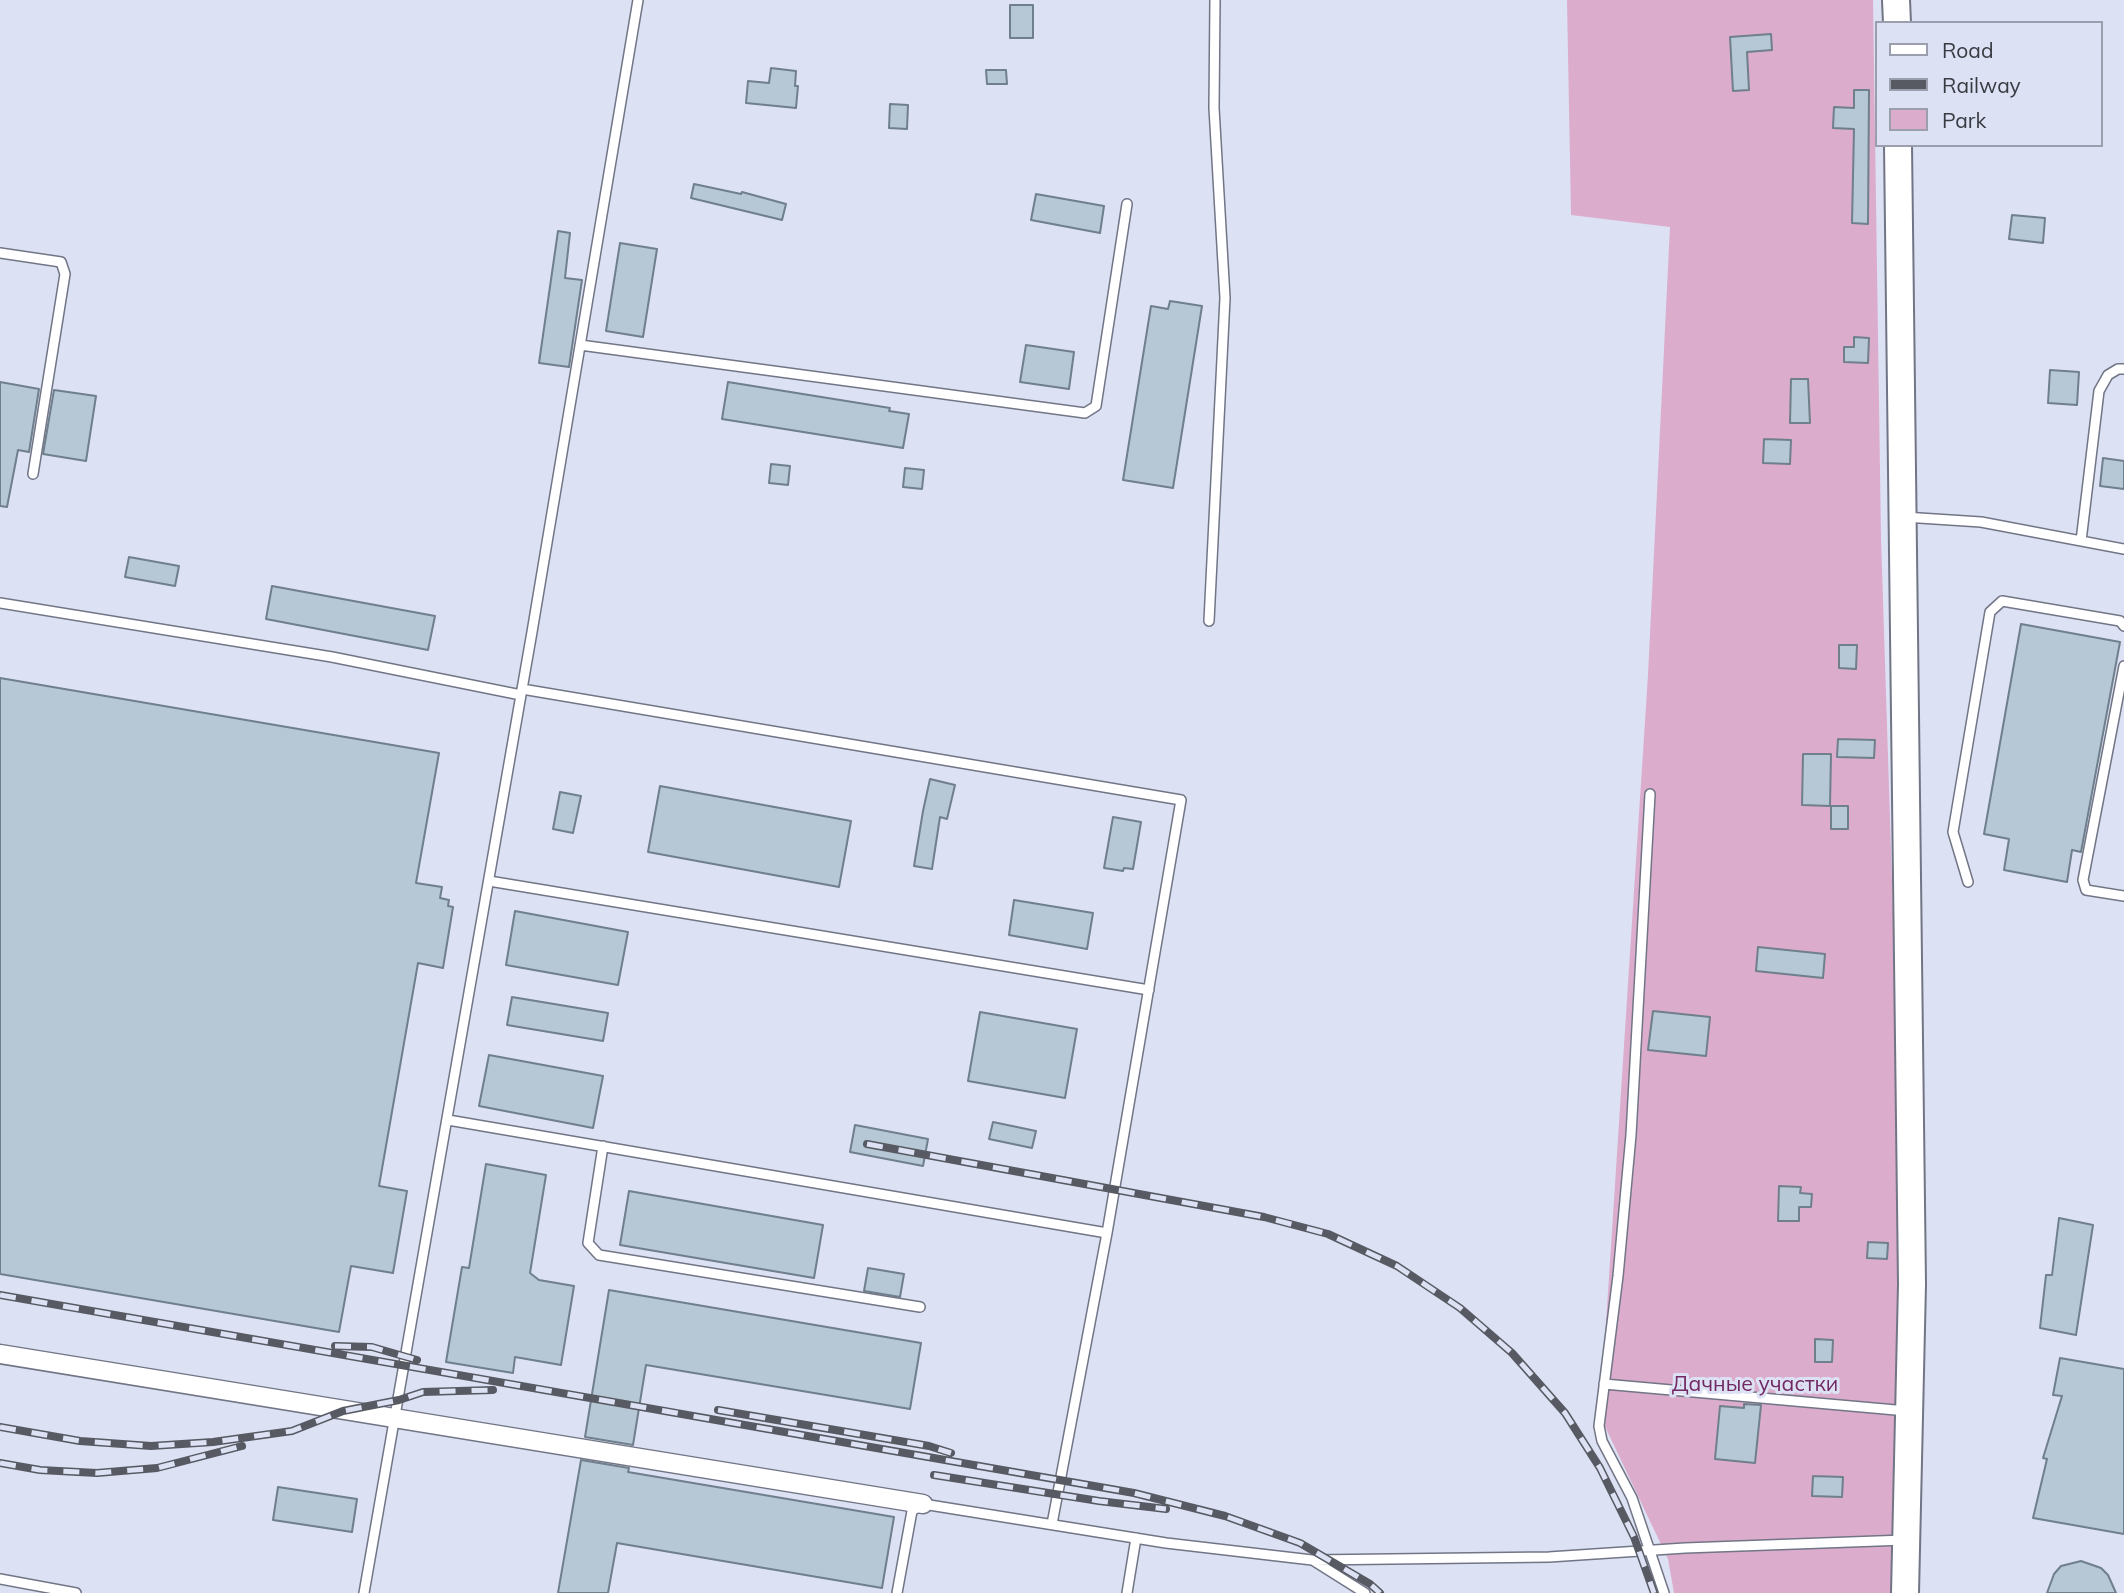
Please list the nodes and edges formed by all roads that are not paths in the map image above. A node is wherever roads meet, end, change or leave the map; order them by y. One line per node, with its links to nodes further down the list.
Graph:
1 (638, 0): 8 (lane)
2 (1214, 0): 15 (lane)
3 (1896, 0): 4 (main road)
4 (1897, 21)
5 (1898, 147): 11 (main road)
6 (1127, 204): 8 (lane)
7 (0, 253): 10 (lane)
8 (580, 345): 18 (lane)
9 (2124, 369): 12 (lane)
10 (33, 474)
11 (1903, 517): 12 (lane); 30 (main road)
12 (2081, 541): 13 (lane)
13 (2124, 549)
14 (0, 603): 18 (lane)
15 (1209, 621)
16 (2124, 626): 21 (lane)
17 (2124, 666): 22 (lane)
18 (521, 692): 20 (lane); 23 (lane)
19 (1650, 794): 29 (lane)
20 (489, 881): 23 (lane); 24 (lane)
21 (1968, 882)
22 (2124, 896)
23 (1149, 990): 26 (lane)
24 (448, 1120): 25 (lane); 31 (lane)
25 (603, 1146): 26 (lane); 27 (lane)
26 (1107, 1233): 33 (lane)
27 (920, 1307)
28 (0, 1354): 31 (street)
29 (1604, 1384): 30 (lane); 36 (lane)
30 (1909, 1412): 35 (main road)
31 (395, 1418): 32 (street); 40 (lane)
32 (923, 1504): 33 (lane); 41 (lane)
33 (1052, 1524): 34 (lane)
34 (1136, 1538): 37 (lane); 42 (lane)
35 (1906, 1540): 36 (lane); 45 (main road)
36 (1651, 1550): 37 (lane); 44 (lane)
37 (1312, 1560): 43 (lane)
38 (0, 1580): 39 (lane)
39 (76, 1593)
40 (364, 1593)
41 (897, 1593)
42 (1127, 1593)
43 (1365, 1593)
44 (1664, 1593)
45 (1905, 1593)

